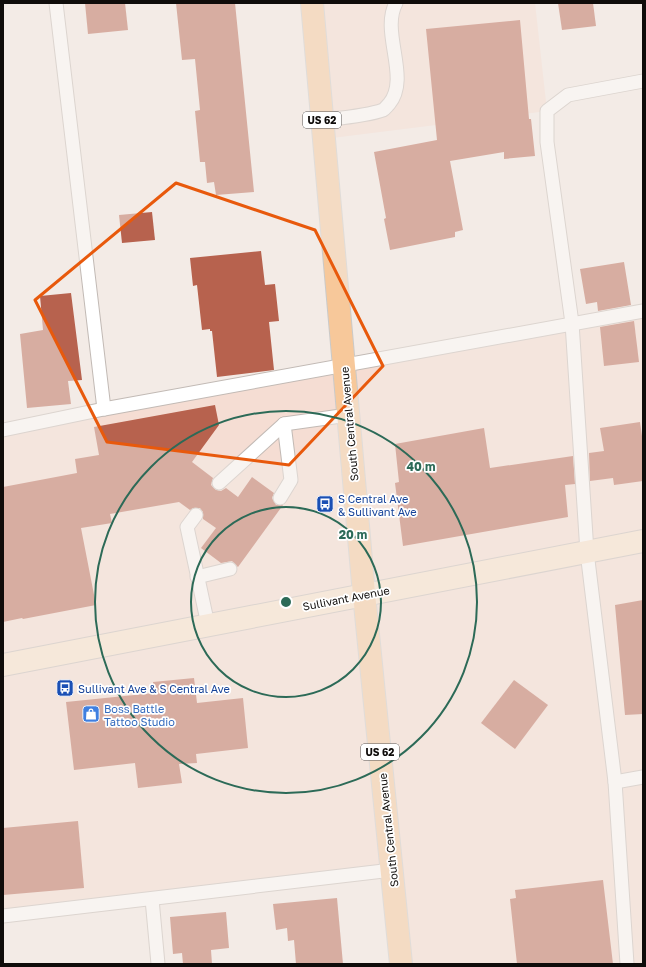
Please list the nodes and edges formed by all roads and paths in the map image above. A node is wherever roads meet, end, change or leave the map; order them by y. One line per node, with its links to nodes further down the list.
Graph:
1 (56, 3): 9 (lane)
2 (312, 3): 5 (main road, South Central Avenue / US 62)
3 (396, 3): 5 (lane)
4 (643, 81): 7 (lane)
5 (322, 120): 8 (main road, South Central Avenue / US 62)
6 (643, 311): 7 (lane)
7 (572, 323): 8 (lane); 17 (lane)
8 (344, 366): 9 (lane); 10 (main road, South Central Avenue / US 62)
9 (104, 409): 12 (lane)
10 (348, 415): 11 (lane); 20 (main road, South Central Avenue / US 62)
11 (284, 424): 13 (lane); 14 (lane)
12 (3, 430)
13 (219, 483)
14 (280, 498)
15 (196, 515): 19 (lane)
16 (643, 541): 17 (street, Sullivant Avenue)
17 (587, 552): 20 (street, Sullivant Avenue); 24 (lane)
18 (230, 569): 19 (lane)
19 (197, 577): 21 (lane)
20 (364, 594): 21 (street, Sullivant Avenue); 25 (main road, South Central Avenue / US 62)
21 (208, 625): 22 (street, Sullivant Avenue)
22 (3, 665)
23 (643, 777): 24 (lane)
24 (615, 782): 30 (lane)
25 (392, 870): 26 (lane); 29 (main road, South Central Avenue / US 62)
26 (152, 899): 27 (lane); 28 (lane)
27 (3, 916)
28 (158, 964)
29 (401, 964)
30 (627, 964)

